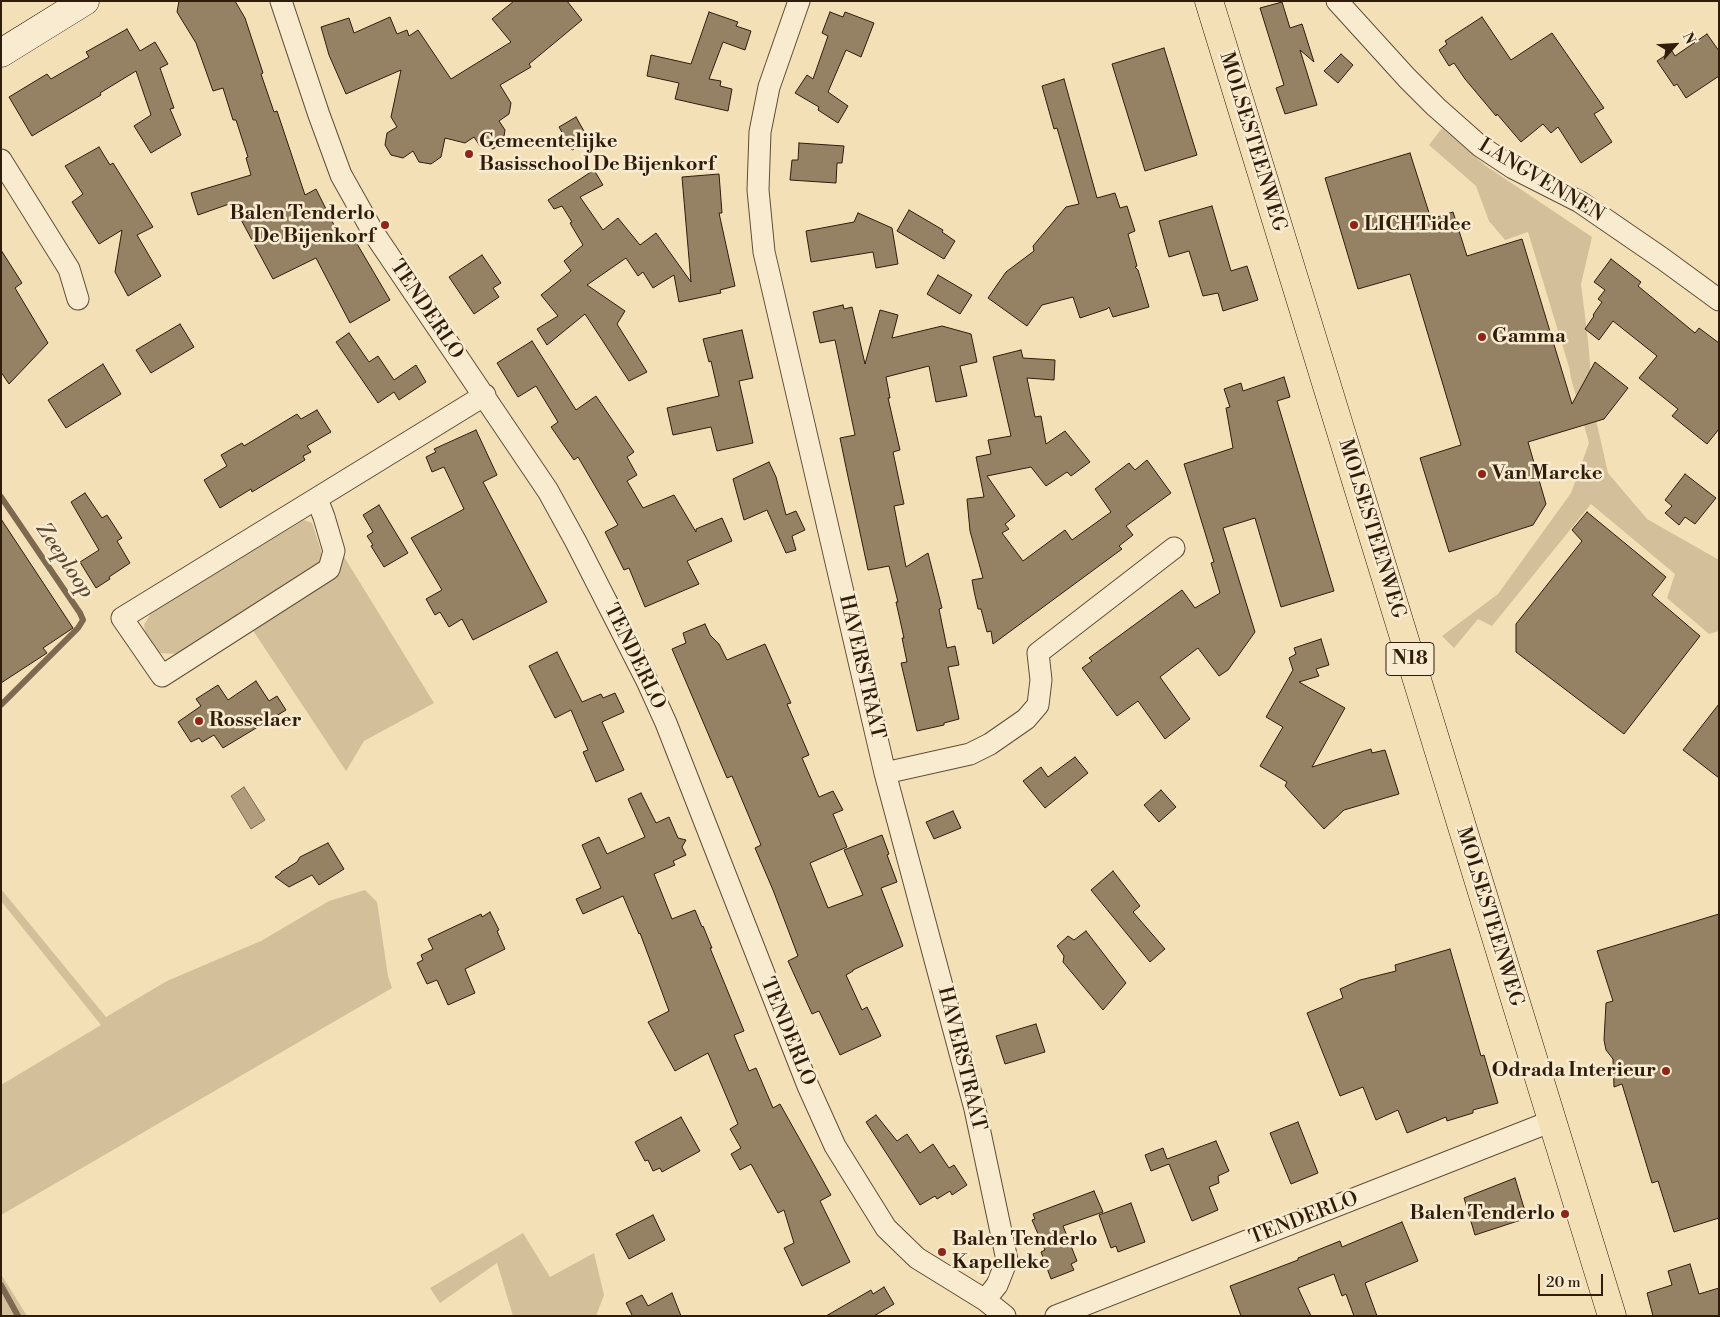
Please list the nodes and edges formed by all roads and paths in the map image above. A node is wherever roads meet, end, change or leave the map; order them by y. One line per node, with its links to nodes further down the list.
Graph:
1 (85, 1): 6 (street)
2 (281, 1): 10 (street, TENDERLO)
3 (799, 1): 13 (street, HAVERSTRAAT)
4 (1209, 1): 14 (main road, MOLSESTEENWEG / N18)
5 (1337, 1): 9 (street, LANGVENNEN)
6 (1, 53)
7 (1, 160): 8 (street)
8 (78, 299)
9 (1719, 300)
10 (485, 396): 11 (street); 15 (street, TENDERLO)
11 (317, 499): 11 (street)
12 (1174, 548): 13 (street)
13 (885, 773): 15 (street, HAVERSTRAAT)
14 (1552, 1121): 17 (street, TENDERLO); 18 (main road, MOLSESTEENWEG / N18)
15 (985, 1300): 16 (street)
16 (1005, 1316)
17 (1056, 1316)
18 (1612, 1316)

